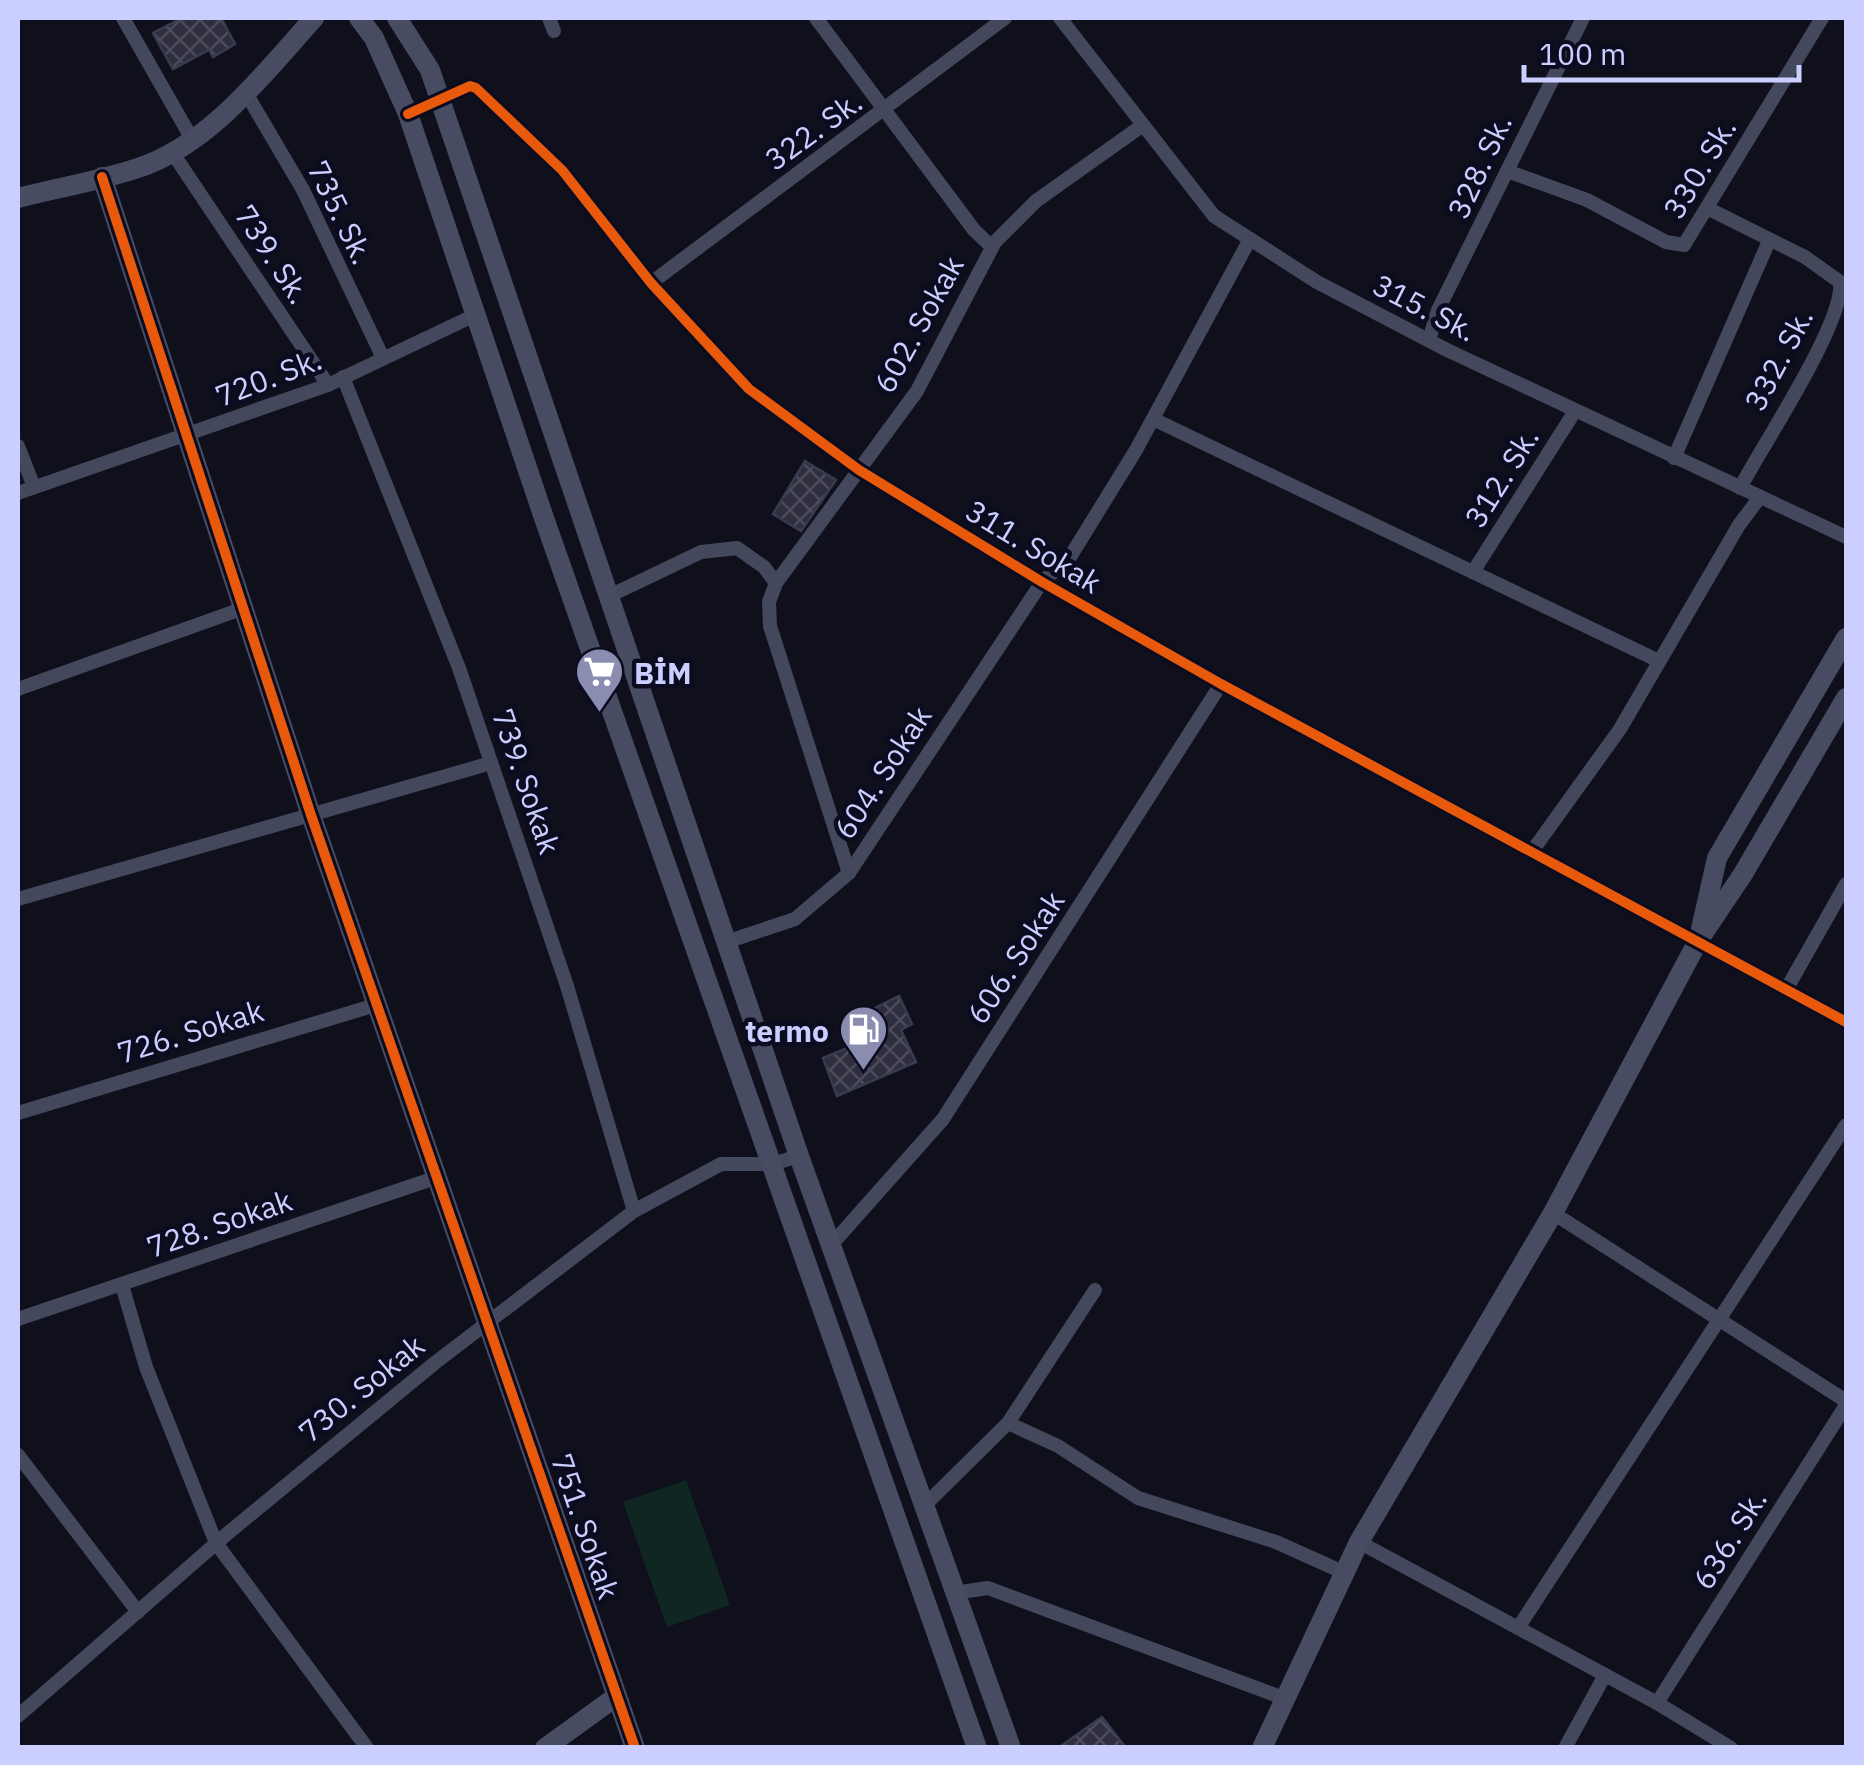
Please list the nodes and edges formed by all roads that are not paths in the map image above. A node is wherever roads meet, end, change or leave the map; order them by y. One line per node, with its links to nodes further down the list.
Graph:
1 (123, 18): 15 (street)
2 (314, 18): 10 (street)
3 (360, 18): 13 (street)
4 (397, 18): 11 (street)
5 (816, 18): 12 (street)
6 (1005, 18): 12 (street, 322. Sk.)
7 (1060, 18): 14 (street, 315. Sk.)
8 (1583, 18): 17 (street, 328. Sk.)
9 (1822, 18): 20 (street, 330. Sk.)
10 (246, 93): 15 (street); 27 (street, 735. Sk.)
11 (440, 101): 13 (street); 24 (street, 311. Sokak); 44 (street)
12 (884, 112): 23 (street); 24 (street, 322. Sk.)
13 (408, 114): 25 (street)
14 (1143, 126): 21 (street, 315. Sk.); 23 (street, 602. Sokak)
15 (192, 139): 16 (street)
16 (172, 152): 18 (street); 29 (street, 739. Sk.)
17 (1508, 171): 20 (street, 330. Sk.); 26 (street, 328. Sk.)
18 (102, 177): 19 (street); 32 (street, 751. Sokak)
19 (18, 198)
20 (1707, 208): 22 (street, 332. Sk.)
21 (1250, 239): 26 (street, 315. Sk.); 31 (street, 604. Sokak)
22 (1769, 241): 34 (street); 37 (street, 332. Sk.)
23 (992, 247): 35 (street, 602. Sokak)
24 (651, 283): 35 (street, 311. Sokak)
25 (475, 315): 27 (street, 720. Sk.); 61 (street)
26 (1428, 340): 30 (street, 315. Sk.)
27 (383, 358): 28 (street, 720. Sk.)
28 (344, 377): 29 (street, 720. Sk.); 51 (street, 739. Sokak)
29 (328, 385): 32 (street, 720. Sk.)
30 (1575, 411): 34 (street, 315. Sk.); 41 (street, 312. Sk.)
31 (1153, 419): 41 (street); 43 (street, 604. Sokak)
32 (184, 438): 36 (street, 720. Sk.); 45 (street, 751. Sokak)
33 (18, 446): 36 (street)
34 (1674, 458): 37 (street, 315. Sk.)
35 (859, 470): 42 (street, 602. Sokak); 43 (street, 311. Sokak)
36 (34, 487): 38 (street, 720. Sk.)
37 (1740, 488): 39 (street, 315. Sk.)
38 (18, 493)
39 (1760, 497): 40 (street, 315. Sk.); 47 (street)
40 (1846, 538)
41 (1473, 572): 47 (street)
42 (776, 582): 44 (street); 54 (street)
43 (1042, 582): 48 (street, 311. Sokak); 54 (street, 604. Sokak)
44 (607, 597): 58 (street)
45 (244, 608): 49 (street); 52 (street, 751. Sokak)
46 (1846, 638): 57 (street)
47 (1659, 661): 53 (street)
48 (1222, 684): 53 (street, 311. Sokak); 71 (street, 606. Sokak)
49 (18, 689)
50 (1846, 698): 57 (street)
51 (491, 763): 52 (street); 69 (street, 739. Sokak)
52 (311, 814): 56 (street); 60 (street, 751. Sokak)
53 (1533, 850): 57 (street, 311. Sokak)
54 (848, 874): 58 (street, 604. Sokak)
55 (1846, 884): 59 (street)
56 (18, 899)
57 (1698, 941): 59 (street, 311. Sokak); 70 (street)
58 (726, 942): 63 (street)
59 (1786, 990): 62 (street, 311. Sokak)
60 (379, 1004): 64 (street, 726. Sokak); 68 (street, 751. Sokak)
61 (722, 1021): 63 (street); 67 (street)
62 (1846, 1022)
63 (754, 1023): 66 (street)
64 (18, 1113)
65 (1846, 1125): 74 (street)
66 (799, 1156): 67 (street, 730. Sokak); 71 (street)
67 (772, 1164): 69 (street, 730. Sokak); 95 (street)
68 (438, 1177): 72 (street, 728. Sokak); 76 (street, 751. Sokak)
69 (634, 1211): 76 (street, 730. Sokak)
70 (1553, 1213): 74 (street); 81 (street)
71 (832, 1244): 80 (street)
72 (122, 1285): 75 (street, 728. Sokak); 82 (street)
73 (1095, 1290): 78 (street)
74 (1720, 1318): 77 (street); 86 (street)
75 (18, 1319)
76 (490, 1321): 82 (street, 730. Sokak); 88 (street, 751. Sokak)
77 (1846, 1403): 90 (street, 636. Sk.)
78 (1008, 1423): 80 (street); 83 (street)
79 (18, 1454): 85 (street)
80 (924, 1506): 84 (street)
81 (1359, 1542): 83 (street); 86 (street)
82 (216, 1544): 85 (street, 730. Sokak); 92 (street)
83 (1345, 1573): 89 (street)
84 (954, 1593): 89 (street); 96 (street)
85 (138, 1612): 91 (street, 730. Sokak)
86 (1518, 1628): 87 (street)
87 (1606, 1675): 90 (street); 98 (street)
88 (617, 1696): 93 (street); 94 (street, 751. Sokak)
89 (1286, 1699): 97 (street)
90 (1658, 1703): 99 (street)
91 (18, 1714)
92 (367, 1748)
93 (545, 1748)
94 (635, 1748)
95 (977, 1748)
96 (1011, 1748)
97 (1262, 1748)
98 (1565, 1748)
99 (1731, 1748)

